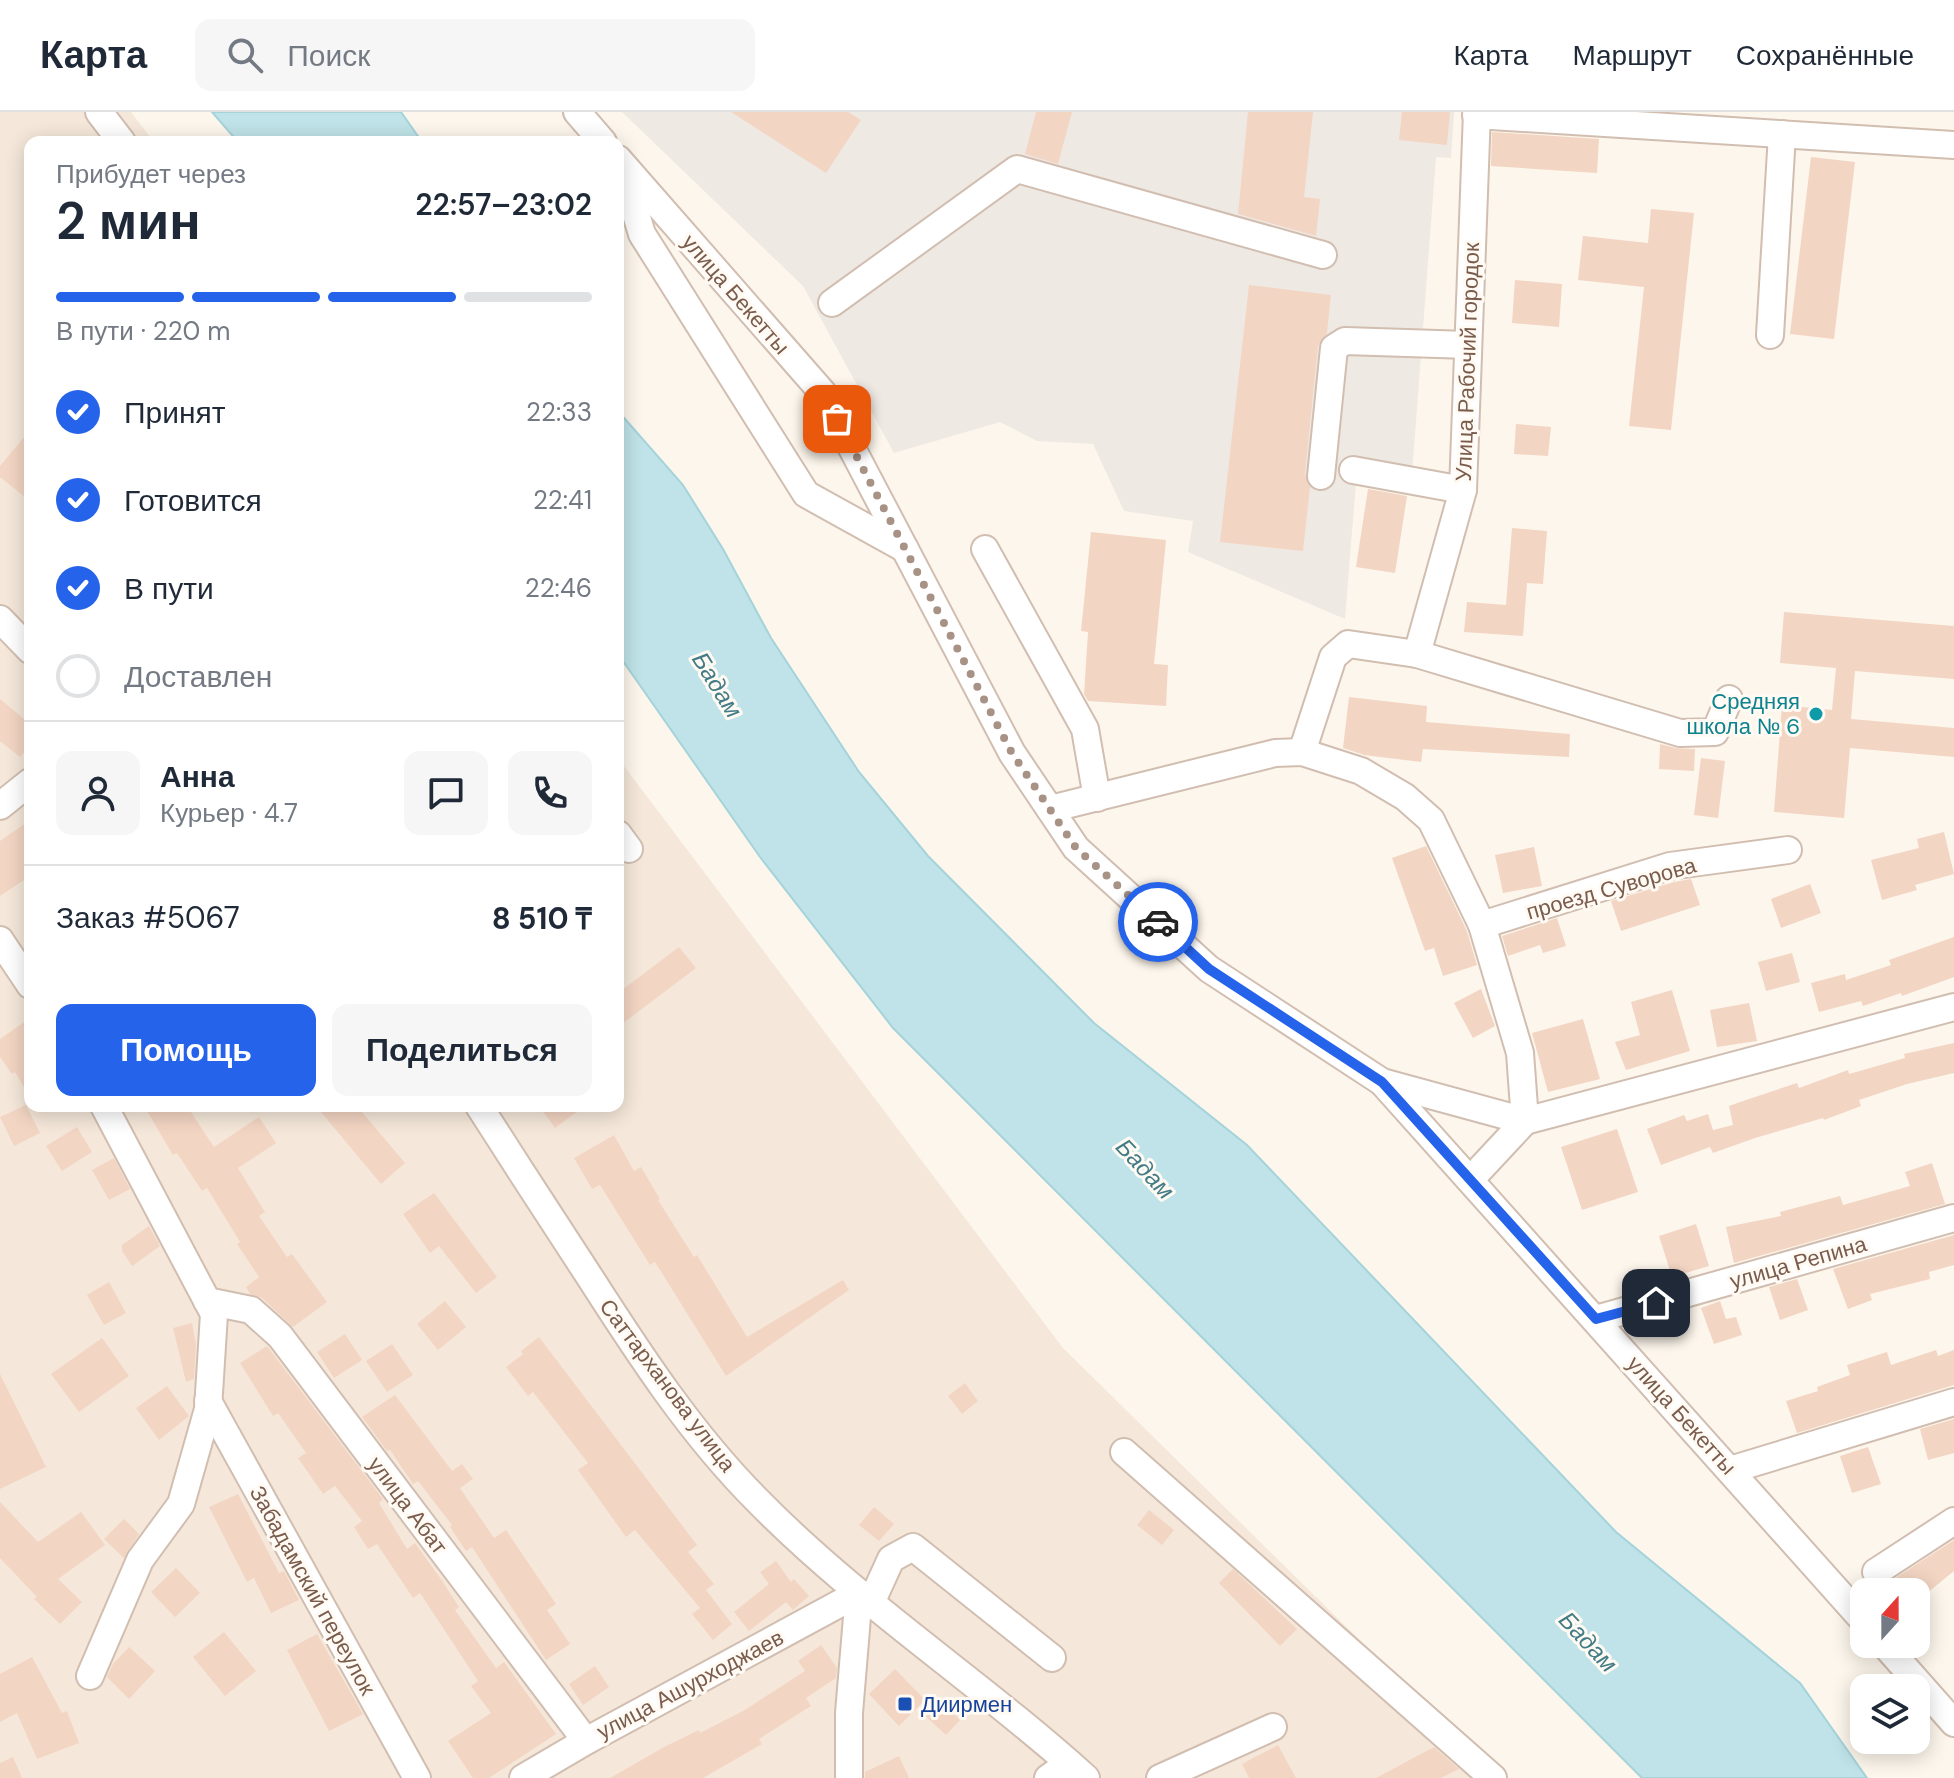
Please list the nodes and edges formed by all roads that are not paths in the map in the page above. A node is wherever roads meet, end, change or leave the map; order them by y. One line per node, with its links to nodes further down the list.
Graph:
1 (99, 112): 5 (street)
2 (577, 112): 6 (street, улица Бекетты)
3 (1476, 114): 4 (street); 13 (street, Улица Рабочий городок)
4 (1782, 134): 7 (street); 12 (street)
5 (117, 136)
6 (598, 136)
7 (1954, 145)
8 (624, 167): 17 (street, улица Бекетты)
9 (624, 184): 17 (street)
10 (1323, 255): 11 (street)
11 (832, 303)
12 (1770, 335)
13 (1468, 345): 15 (street); 16 (street, Улица Рабочий городок)
14 (1353, 470): 16 (street)
15 (1321, 476)
16 (1463, 490): 21 (street, Улица Рабочий городок)
17 (905, 549): 27 (street, улица Бекетты)
18 (985, 549): 25 (street)
19 (0, 619): 20 (street)
20 (24, 644)
21 (1417, 654): 22 (street); 23 (street)
22 (1729, 699)
23 (1302, 752): 25 (street); 29 (street)
24 (24, 787): 26 (street)
25 (1097, 798): 27 (street)
26 (0, 806)
27 (1050, 809): 33 (street, улица Бекетты)
28 (1788, 850): 29 (street, проезд Суворова)
29 (1482, 925): 36 (street)
30 (0, 940): 31 (street)
31 (24, 976)
32 (1954, 1007): 36 (street)
33 (1382, 1082): 36 (street); 37 (street, улица Бекетты)
34 (107, 1112): 39 (street)
35 (483, 1112): 47 (street, Саттарханова улица)
36 (1525, 1121): 37 (street)
37 (1470, 1180): 40 (street, улица Бекетты)
38 (1954, 1218): 40 (street, улица Репина)
39 (207, 1301): 41 (street); 54 (street, улица Абат)
40 (1596, 1319): 44 (street, улица Бекетты)
41 (208, 1401): 51 (street); 56 (street, Забадамский переулок)
42 (1954, 1402): 44 (street)
43 (1124, 1452): 60 (street)
44 (1730, 1470): 48 (street, улица Бекетты)
45 (1954, 1521): 46 (street)
46 (1876, 1572)
47 (865, 1598): 49 (street); 54 (street, улица Ашурходжаев); 55 (street, Саттарханова улица); 58 (street)
48 (1850, 1605)
49 (1052, 1658)
50 (1896, 1658): 52 (street)
51 (90, 1676)
52 (1954, 1723)
53 (1273, 1727): 59 (street)
54 (586, 1741): 57 (street, улица Ашурходжаев)
55 (1068, 1773)
56 (417, 1778)
57 (523, 1778)
58 (849, 1778)
59 (1160, 1778)
60 (1493, 1778)

